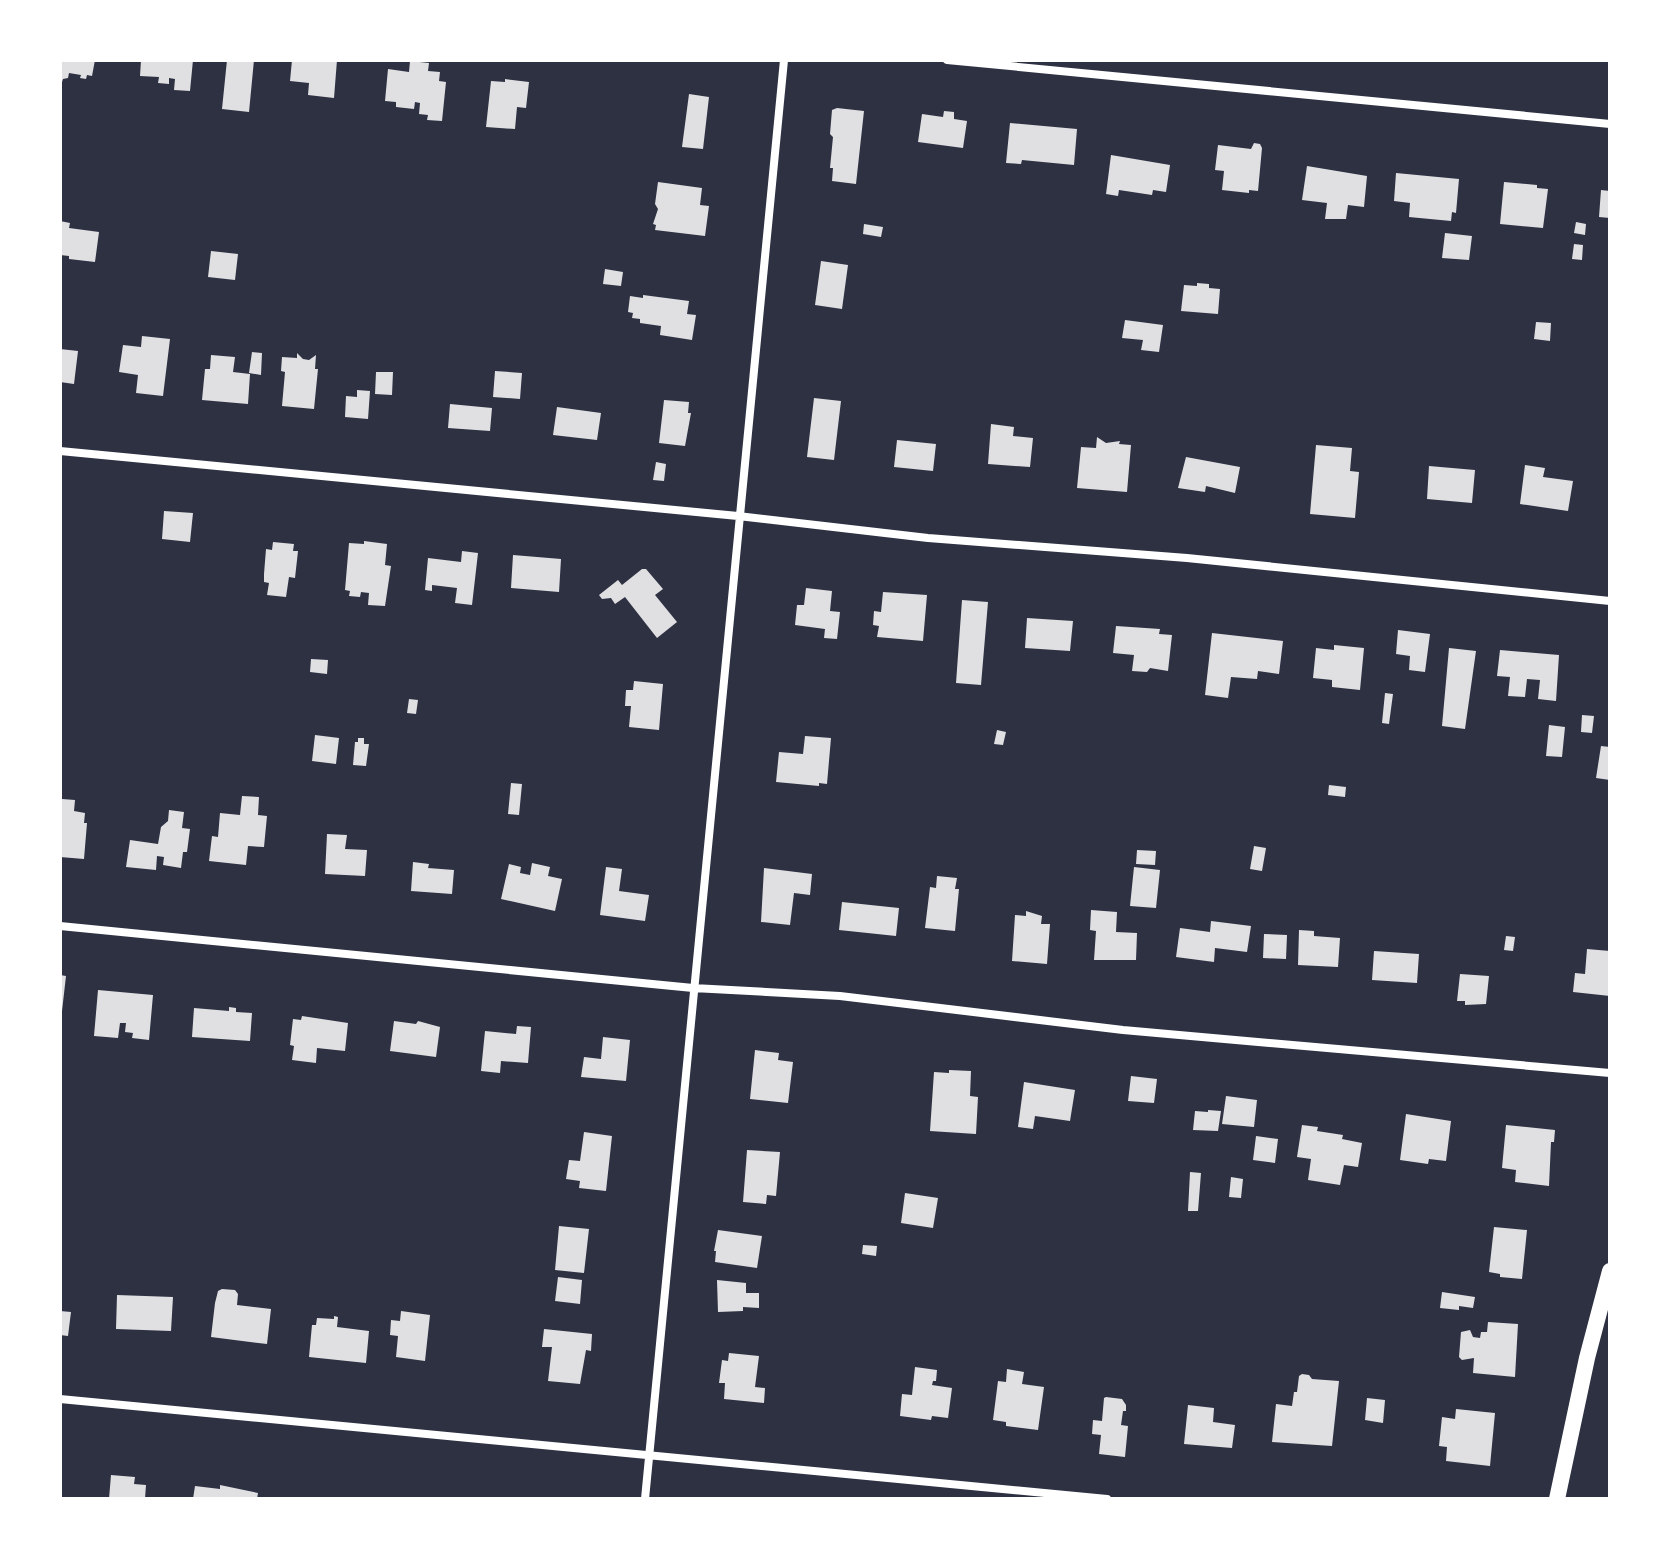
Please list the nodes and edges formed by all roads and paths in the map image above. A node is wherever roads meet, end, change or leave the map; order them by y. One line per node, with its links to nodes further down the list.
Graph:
1 (784, 60): 5 (street)
2 (947, 60): 3 (street)
3 (1610, 124)
4 (60, 451): 5 (street)
5 (738, 516): 6 (street); 8 (street)
6 (1610, 601)
7 (60, 926): 8 (street)
8 (693, 988): 9 (street); 12 (street)
9 (1610, 1073)
10 (1610, 1271): 15 (main road)
11 (60, 1399): 12 (street)
12 (649, 1454): 13 (street); 14 (street)
13 (645, 1499)
14 (1107, 1499)
15 (1557, 1499)

